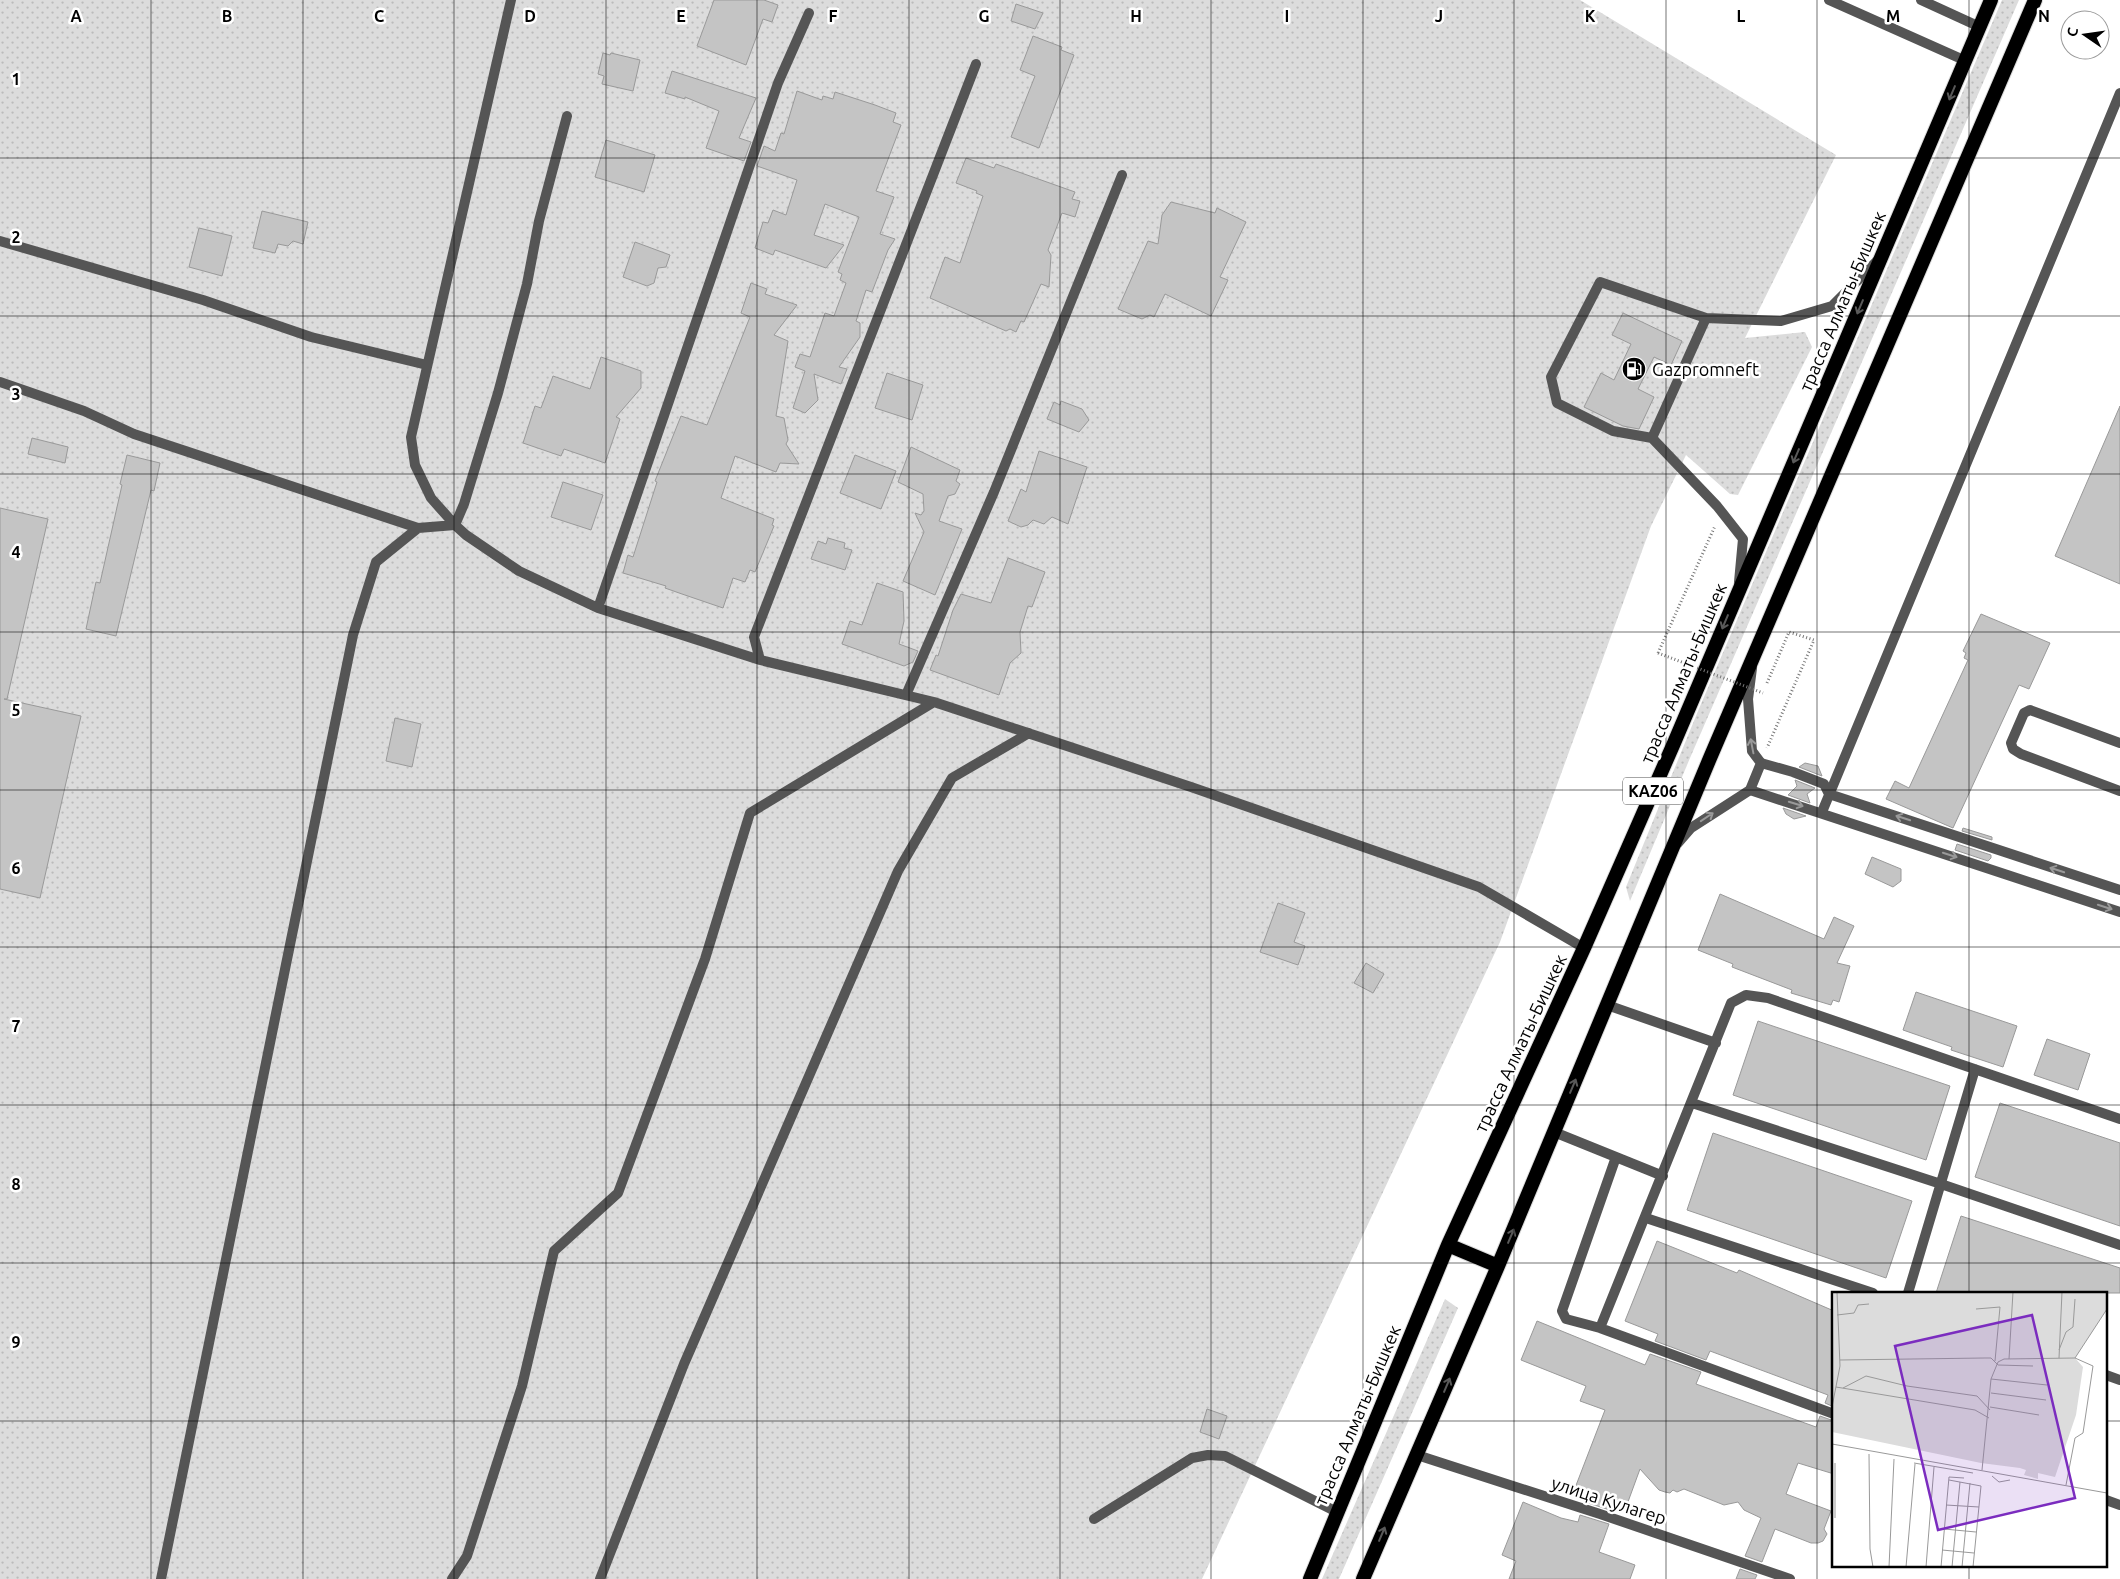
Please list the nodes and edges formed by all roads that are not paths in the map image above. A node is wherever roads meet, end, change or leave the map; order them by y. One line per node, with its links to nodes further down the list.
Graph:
1 (511, 0): 16 (street)
2 (1830, 0): 8 (street)
3 (1921, 0): 7 (street)
4 (1991, 0): 7 (highway, трасса Алматы-Бишкек / KАZ06)
5 (2035, 0): 23 (highway, KАZ06)
6 (808, 13): 22 (street)
7 (1980, 27): 8 (highway, трасса Алматы-Бишкек / KАZ06)
8 (1966, 61): 14 (highway, трасса Алматы-Бишкек / KАZ06, one-way to 14)
9 (976, 64): 24 (street)
10 (2120, 93): 32 (street)
11 (567, 116): 19 (street)
12 (1122, 175): 25 (street)
13 (0, 242): 16 (street)
14 (1882, 257): 15 (street); 21 (highway, трасса Алматы-Бишкек / KАZ06, one-way to 21)
15 (1706, 318): 18 (street); 18 (street)
16 (427, 365): 19 (street)
17 (0, 382): 20 (street)
18 (1652, 438): 21 (street)
19 (455, 525): 20 (street); 22 (street)
20 (418, 528): 62 (street)
21 (1739, 589): 37 (highway, трасса Алматы-Бишкек / KАZ06, one-way to 37)
22 (598, 608): 24 (street)
23 (1754, 657): 29 (street, one-way to 23); 34 (highway, KАZ06)
24 (760, 660): 25 (street)
25 (906, 695): 26 (street)
26 (934, 702): 27 (street); 63 (street)
27 (1029, 733): 37 (street); 64 (street)
28 (2120, 743): 31 (street)
29 (1761, 763): 30 (street); 32 (street)
30 (1750, 790): 33 (street, one-way to 33); 34 (street, one-way to 30)
31 (2120, 791)
32 (1829, 794): 33 (street); 35 (street, one-way to 32)
33 (1822, 812): 36 (street, one-way to 36)
34 (1672, 850): 38 (highway, KАZ06)
35 (2120, 890)
36 (2120, 912)
37 (1584, 948): 48 (highway, трасса Алматы-Бишкек / KАZ06)
38 (1607, 1005): 39 (street); 43 (highway, KАZ06, one-way to 38)
39 (1716, 1043): 40 (street); 41 (street)
40 (1975, 1069): 42 (street); 46 (street)
41 (1692, 1103): 45 (street); 46 (street)
42 (2120, 1119)
43 (1554, 1132): 44 (street); 50 (highway, KАZ06, one-way to 43)
44 (1616, 1157): 45 (street); 53 (street)
45 (1663, 1176): 47 (street)
46 (1942, 1184): 49 (street); 52 (street)
47 (1646, 1218): 51 (street); 53 (street)
48 (1448, 1245): 50 (highway); 60 (highway, трасса Алматы-Бишкек / KАZ06)
49 (2120, 1245)
50 (1498, 1266): 57 (highway, KАZ06, one-way to 50)
51 (1870, 1292)
52 (1908, 1292)
53 (1600, 1328): 56 (street)
54 (2108, 1376): 55 (street)
55 (2120, 1380)
56 (1832, 1413)
57 (1417, 1455): 66 (highway, KАZ06, one-way to 57); 67 (street, улица Кулагер)
58 (2108, 1501): 59 (street)
59 (2120, 1505)
60 (1337, 1512): 61 (street); 65 (highway, трасса Алматы-Бишкек / KАZ06)
61 (1094, 1519)
62 (161, 1579)
63 (452, 1579)
64 (600, 1579)
65 (1310, 1579)
66 (1363, 1579)
67 (1790, 1579)

